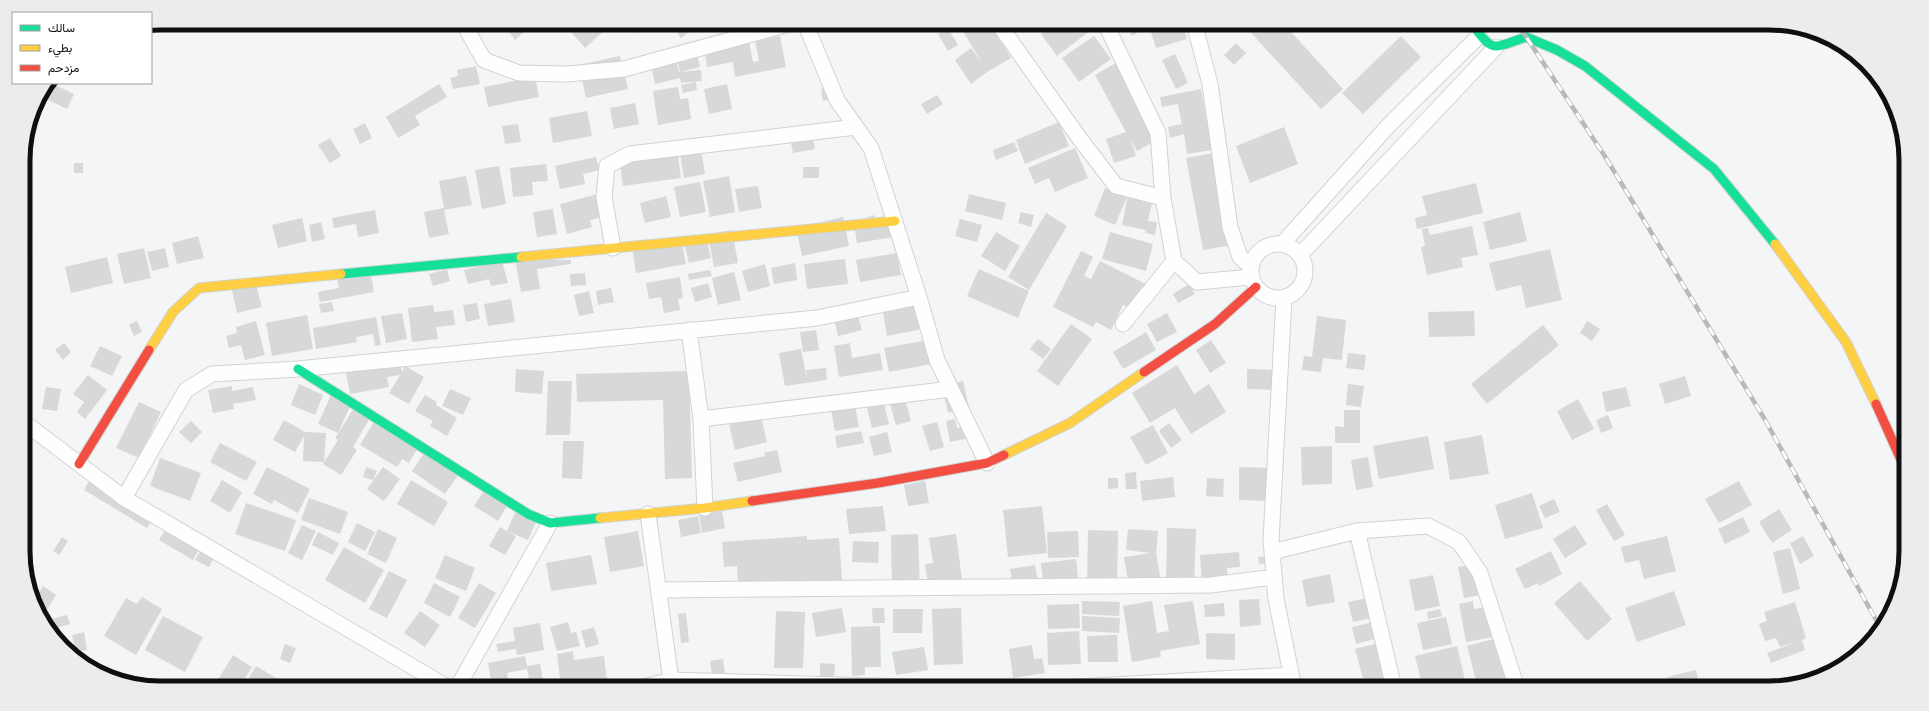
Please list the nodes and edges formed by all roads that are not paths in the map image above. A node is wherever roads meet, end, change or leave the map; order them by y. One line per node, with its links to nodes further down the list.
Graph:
1 (467, 30): 2 (street)
2 (766, 30)
3 (808, 30): 10 (street)
4 (1003, 30): 11 (street)
5 (1108, 30): 11 (street)
6 (1196, 30): 17 (street)
7 (1476, 30): 8 (street)
8 (1480, 36): 9 (street); 13 (street)
9 (1496, 47): 15 (street); 26 (street)
10 (856, 127): 12 (street); 14 (street)
11 (1163, 198): 16 (street)
12 (895, 221): 14 (street); 18 (street)
13 (1282, 244): 15 (street); 17 (street)
14 (613, 248): 28 (street)
15 (1300, 255): 19 (street)
16 (1174, 261): 17 (street); 20 (street)
17 (1252, 277): 19 (street); 27 (street)
18 (919, 297): 21 (street); 23 (street)
19 (1284, 298): 34 (street)
20 (1123, 324)
21 (689, 330): 22 (street); 24 (street)
22 (298, 369): 29 (street); 32 (street)
23 (951, 389): 24 (street); 27 (street)
24 (701, 419): 30 (street)
25 (30, 427): 28 (street)
26 (1899, 454)
27 (987, 463): 30 (street)
28 (79, 464): 29 (street)
29 (124, 498): 37 (street)
30 (706, 508): 31 (street)
31 (648, 514): 32 (street); 36 (street)
32 (550, 523): 38 (street)
33 (1357, 531): 34 (street); 41 (street); 42 (street)
34 (1272, 552): 35 (street)
35 (1274, 577): 36 (street); 40 (street)
36 (658, 590): 39 (street)
37 (438, 681)
38 (461, 681)
39 (672, 681)
40 (1292, 681)
41 (1392, 681)
42 (1515, 681)

